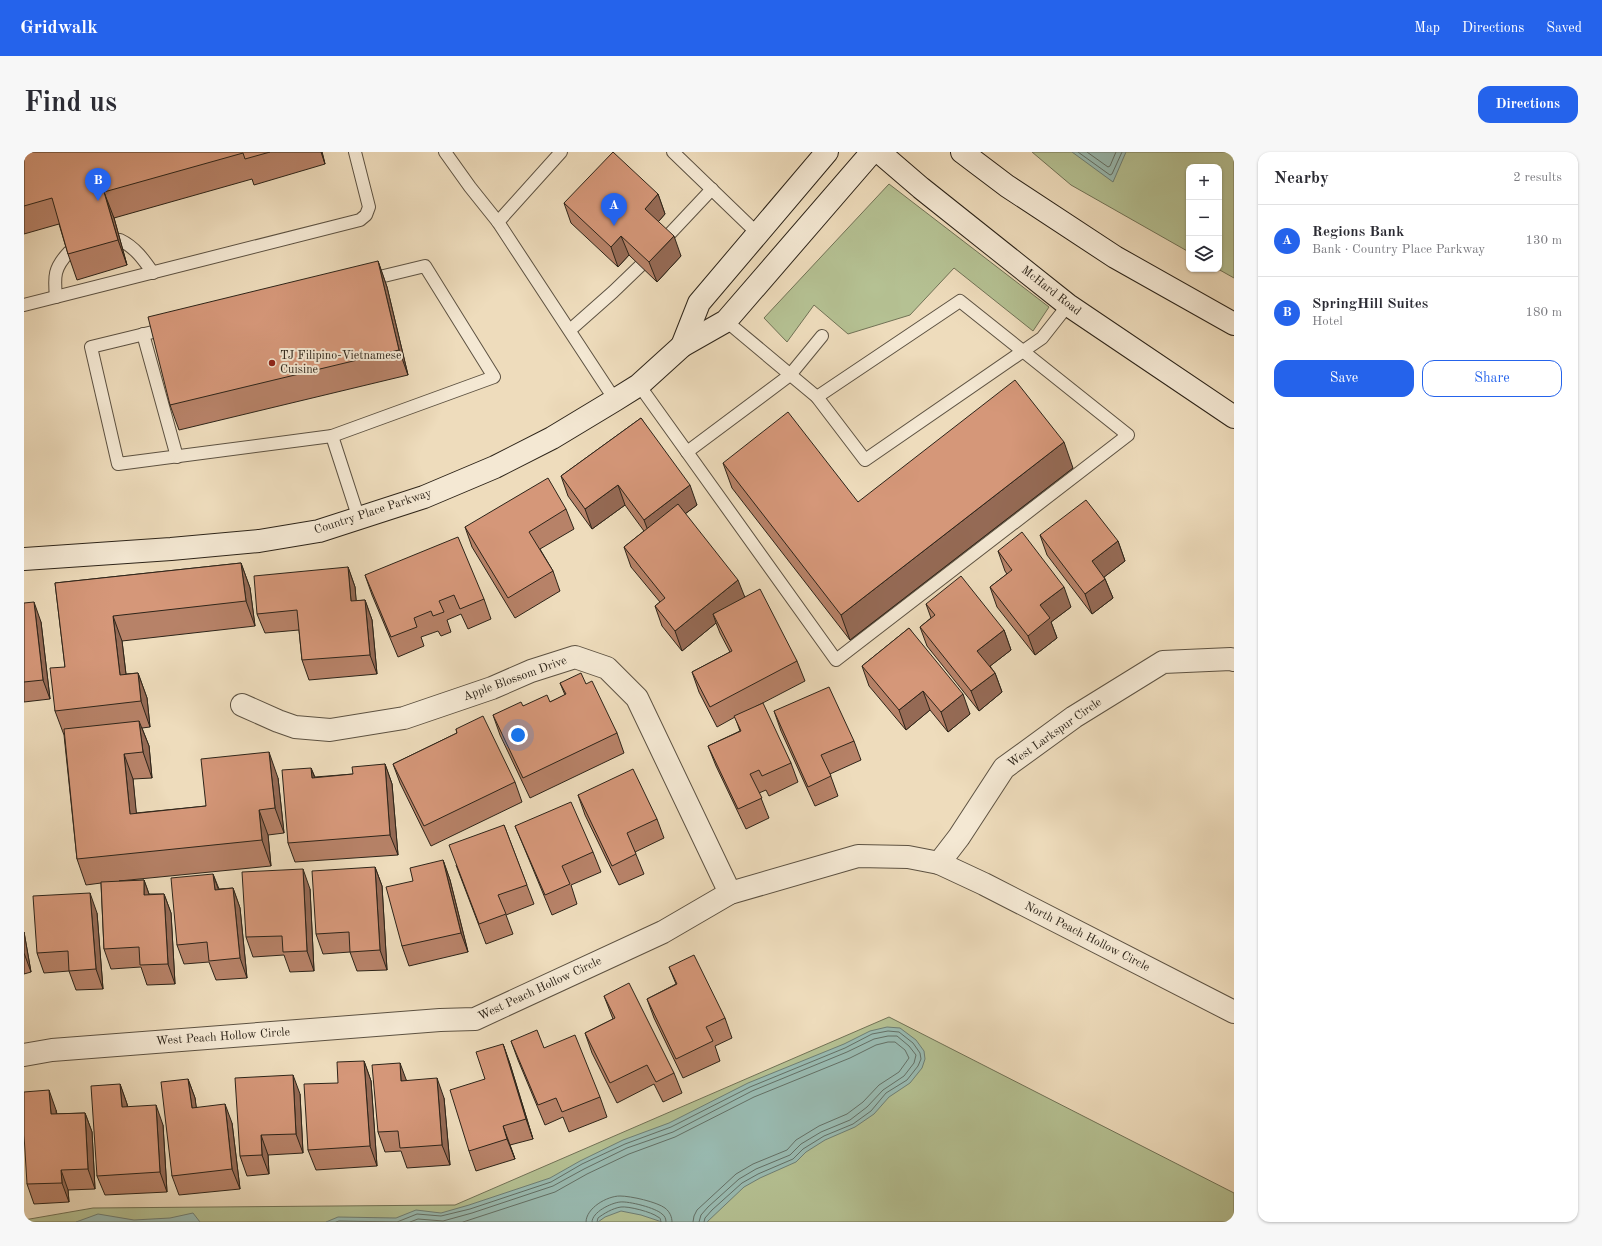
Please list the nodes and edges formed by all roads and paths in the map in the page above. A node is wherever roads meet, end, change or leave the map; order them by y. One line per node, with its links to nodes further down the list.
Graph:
1 (355, 152): 16 (lane)
2 (445, 152): 10 (lane)
3 (561, 152): 10 (lane)
4 (673, 152): 9 (lane)
5 (827, 152): 11 (street)
6 (872, 152): 20 (street)
7 (879, 152): 19 (street, McHard Road)
8 (962, 152): 21 (street)
9 (712, 189): 11 (lane); 13 (lane)
10 (498, 222): 22 (lane)
11 (757, 233): 25 (street)
12 (120, 240): 16 (lane)
13 (664, 240)
14 (69, 252): 17 (lane)
15 (640, 266): 22 (lane)
16 (153, 273): 17 (lane)
17 (56, 297): 18 (lane)
18 (24, 305)
19 (1068, 306): 26 (lane); 31 (street, McHard Road)
20 (726, 321): 25 (street); 27 (lane)
21 (1234, 324)
22 (570, 330): 30 (lane)
23 (143, 334): 32 (lane); 34 (lane); 34 (lane)
24 (822, 336): 27 (lane)
25 (682, 346): 28 (street, Country Place Parkway)
26 (1022, 351): 29 (lane); 29 (lane); 33 (lane)
27 (790, 375): 29 (lane); 33 (lane)
28 (639, 385): 30 (street, Country Place Parkway); 33 (lane)
29 (817, 397)
30 (615, 400): 35 (street, Country Place Parkway)
31 (1234, 417)
32 (332, 436): 34 (lane); 35 (lane)
33 (687, 452)
34 (176, 456)
35 (360, 519): 36 (street, Country Place Parkway)
36 (24, 559)
37 (1234, 660): 39 (street, West Larkspur Circle)
38 (242, 705): 40 (street, Apple Blossom Drive)
39 (939, 863): 40 (street, West Peach Hollow Circle); 41 (street, North Peach Hollow Circle)
40 (730, 893): 42 (street, West Peach Hollow Circle)
41 (1234, 1012)
42 (24, 1056)

